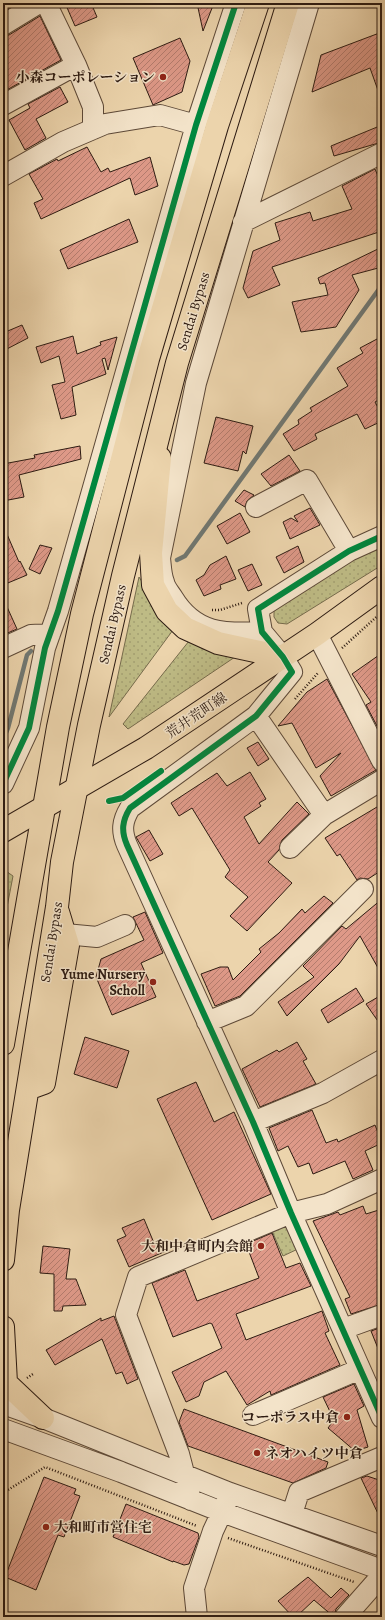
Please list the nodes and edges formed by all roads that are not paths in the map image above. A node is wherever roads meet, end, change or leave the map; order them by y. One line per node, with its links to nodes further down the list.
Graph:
1 (39, 3): 7 (street)
2 (46, 3): 8 (street)
3 (236, 3): 10 (street)
4 (258, 3): 21 (main road, Sendai Bypass)
5 (288, 3): 15 (main road, Sendai Bypass)
6 (309, 3): 14 (street)
7 (3, 25)
8 (76, 65): 9 (street); 11 (street)
9 (3, 105)
10 (196, 125): 11 (street); 20 (street)
11 (93, 129): 13 (street)
12 (382, 153): 14 (street)
13 (3, 176)
14 (243, 222): 22 (street)
15 (163, 421): 26 (main road); 31 (main road, Sendai Bypass)
16 (256, 507): 18 (street)
17 (382, 536): 18 (street)
18 (349, 551): 22 (street)
19 (382, 587): 24 (main road, 荒井荒町線)
20 (58, 611): 21 (street); 23 (street)
21 (82, 614): 32 (main road, Sendai Bypass)
22 (262, 632): 26 (street)
23 (50, 634): 25 (street); 30 (street)
24 (317, 634): 26 (main road, 荒井荒町線); 28 (street)
25 (3, 648)
26 (283, 657): 27 (street); 31 (main road, 荒井荒町線)
27 (256, 716): 33 (street); 40 (street)
28 (382, 761)
29 (382, 780): 33 (street)
30 (3, 784)
31 (77, 789): 32 (main road, 荒井荒町線); 37 (main road, Sendai Bypass)
32 (45, 807): 34 (main road, 荒井荒町線); 41 (main road, Sendai Bypass)
33 (324, 815): 35 (street)
34 (3, 831)
35 (290, 848)
36 (363, 889): 40 (street)
37 (57, 907): 39 (main road); 43 (main road, Sendai Bypass)
38 (125, 925): 39 (street)
39 (65, 934): 43 (main road)
40 (208, 1022): 44 (street)
41 (3, 1044)
42 (382, 1060): 44 (street)
43 (28, 1090): 47 (main road, Sendai Bypass)
44 (253, 1122): 46 (street)
45 (382, 1179): 46 (street)
46 (291, 1213): 50 (street); 58 (street)
47 (3, 1260)
48 (382, 1315): 50 (street)
49 (3, 1327): 55 (main road)
50 (343, 1329): 51 (street)
51 (360, 1369): 53 (street); 54 (street)
52 (3, 1404): 55 (street)
53 (380, 1408)
54 (254, 1415)
55 (43, 1418): 58 (street)
56 (3, 1429): 60 (street)
57 (382, 1457): 62 (street)
58 (185, 1474): 59 (street); 60 (street)
59 (230, 1493): 61 (street); 62 (street)
60 (191, 1500): 61 (street)
61 (222, 1512): 64 (street); 66 (street)
62 (292, 1514): 63 (street)
63 (382, 1546)
64 (382, 1570)
65 (382, 1575): 67 (street)
66 (197, 1617)
67 (345, 1617)

